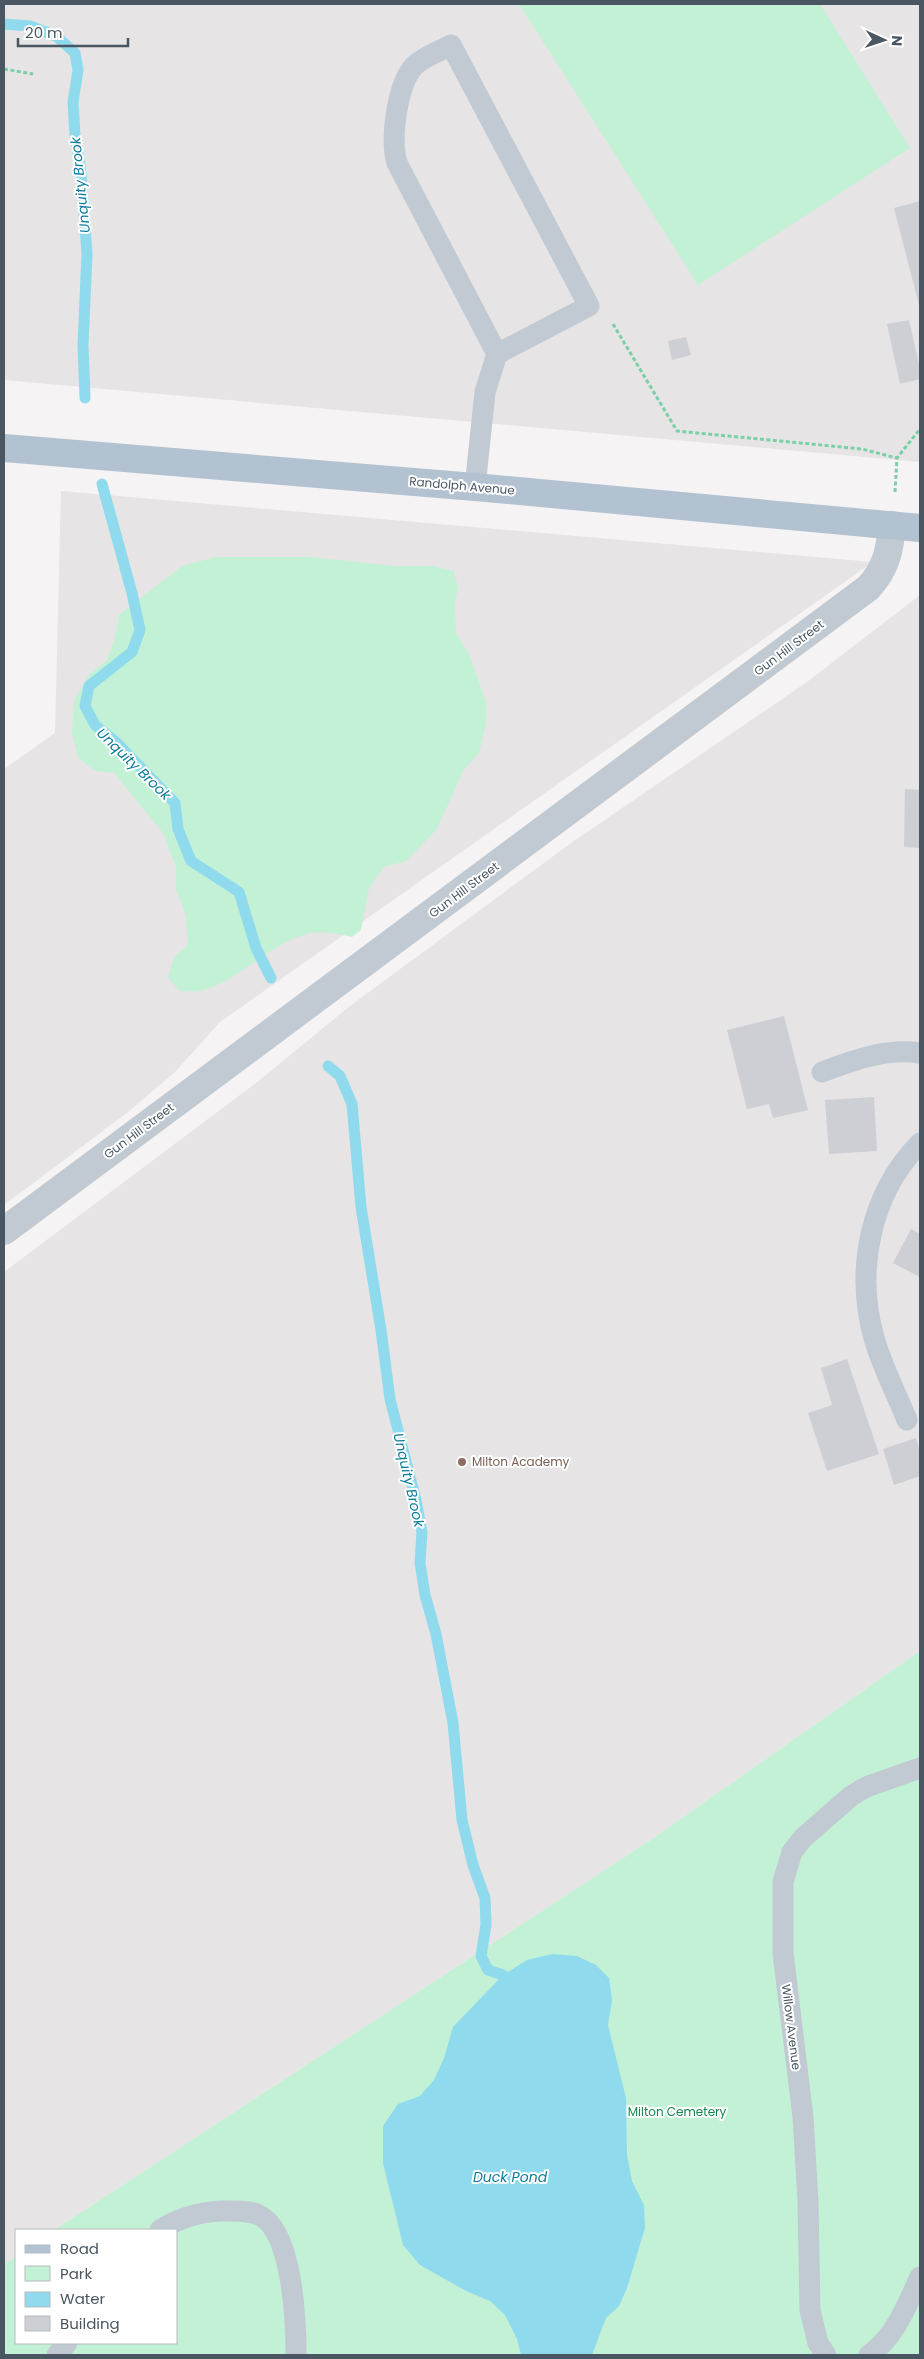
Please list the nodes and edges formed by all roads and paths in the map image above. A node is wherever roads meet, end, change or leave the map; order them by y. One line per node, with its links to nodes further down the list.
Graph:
1 (4, 69): 2 (path)
2 (34, 74)
3 (589, 306): 4 (lane); 4 (lane); 7 (path)
4 (497, 354): 8 (lane)
5 (920, 429): 7 (path)
6 (4, 448): 8 (main road, Randolph Avenue)
7 (897, 458): 9 (path)
8 (475, 487): 9 (main road, Randolph Avenue)
9 (892, 525): 10 (main road, Randolph Avenue); 14 (street, Gun Hill Street)
10 (920, 528)
11 (920, 1053): 12 (lane)
12 (822, 1072)
13 (920, 1143): 15 (lane)
14 (4, 1231)
15 (907, 1420)
16 (920, 1768): 22 (lane, Willow Avenue)
17 (162, 2229): 21 (lane)
18 (920, 2277): 23 (lane)
19 (66, 2344): 20 (lane)
20 (57, 2355)
21 (296, 2355)
22 (826, 2355)
23 (869, 2355)

